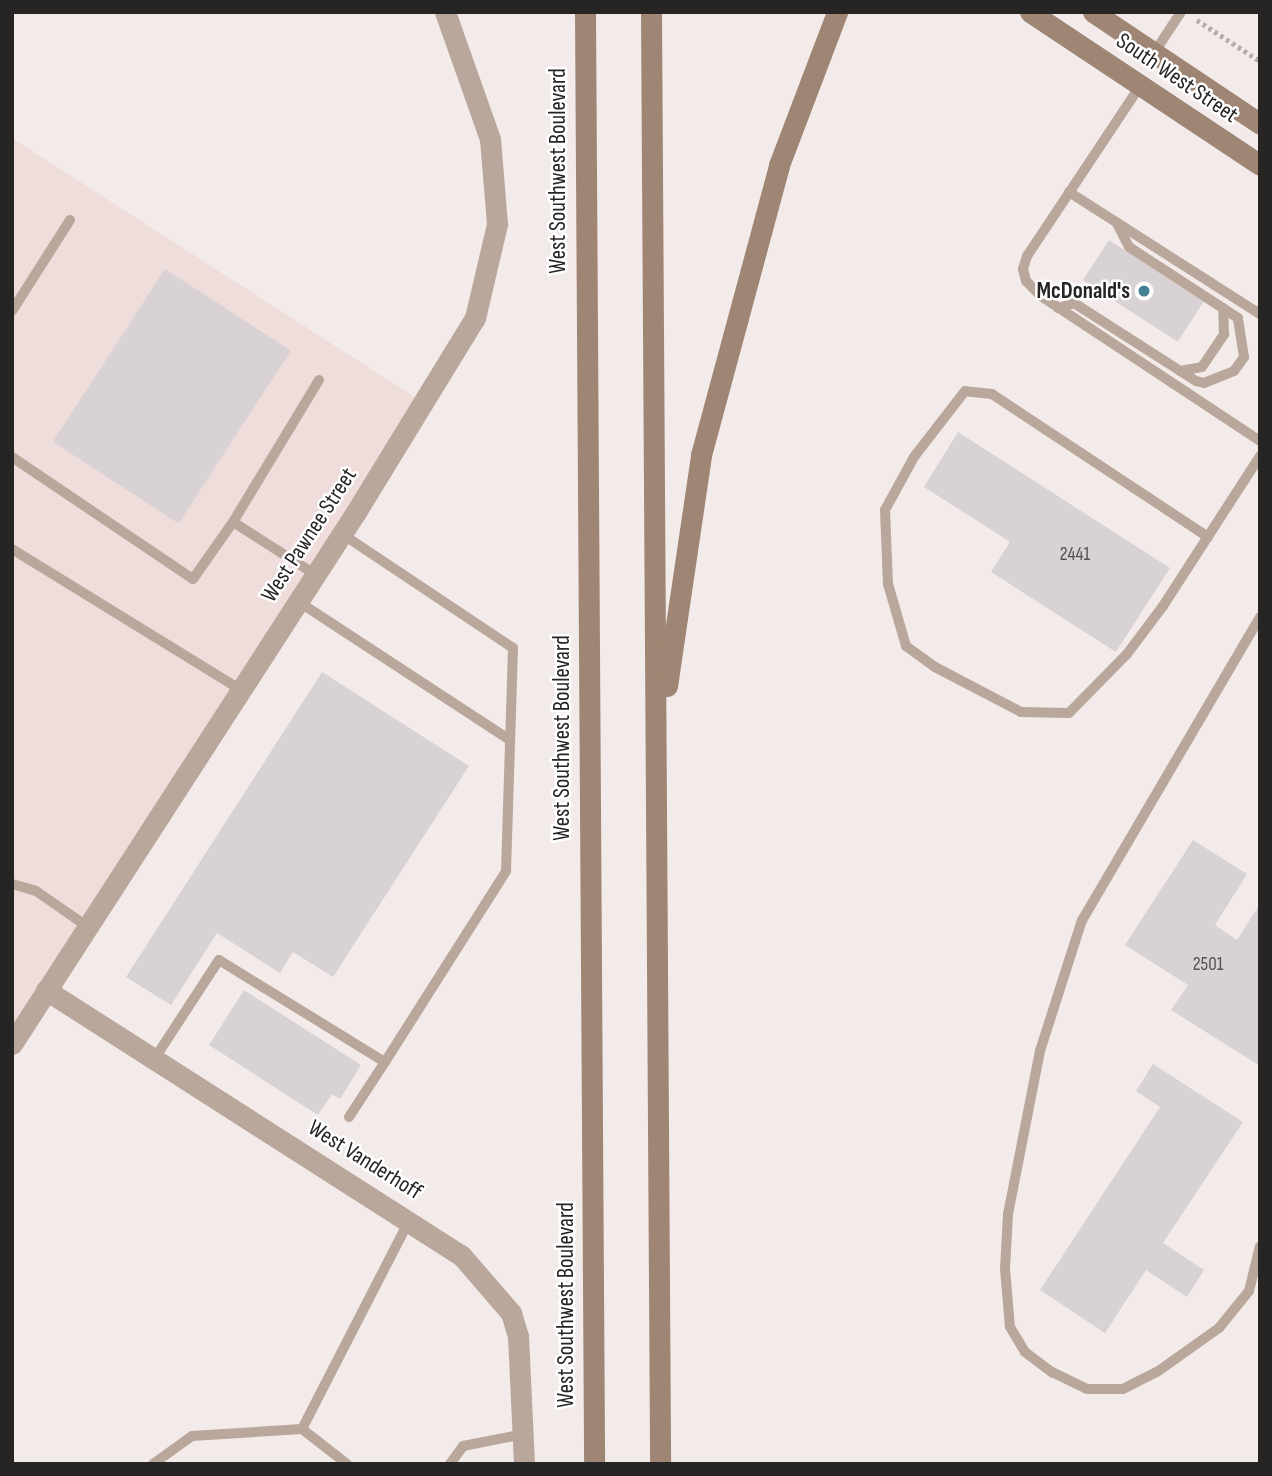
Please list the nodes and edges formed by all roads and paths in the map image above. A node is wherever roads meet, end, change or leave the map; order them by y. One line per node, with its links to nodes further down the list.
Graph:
1 (444, 12): 26 (street, West Pawnee Street)
2 (585, 12): 50 (main road, West Southwest Boulevard)
3 (651, 12): 34 (main road)
4 (837, 12): 34 (main road)
5 (1030, 12): 10 (main road, South West Street)
6 (1183, 12): 8 (lane); 9 (path)
7 (1095, 13): 8 (main road, South West Street)
8 (1154, 52): 11 (main road, South West Street)
9 (1260, 61)
10 (1140, 86): 12 (main road, South West Street); 13 (lane)
11 (1260, 124)
12 (1260, 165)
13 (1069, 192): 15 (lane); 16 (lane)
14 (70, 220): 18 (lane)
15 (1116, 222): 17 (lane); 19 (lane)
16 (1058, 308): 20 (lane); 22 (lane)
17 (1223, 308): 20 (lane); 20 (lane)
18 (12, 311)
19 (1260, 314)
20 (1180, 371)
21 (319, 380): 25 (lane)
22 (1260, 441)
23 (1260, 456): 27 (lane)
24 (12, 457): 25 (lane)
25 (233, 522): 29 (lane)
26 (342, 534): 29 (street, West Pawnee Street); 33 (lane)
27 (1208, 537): 27 (lane)
28 (12, 550): 32 (lane)
29 (316, 575): 30 (street, West Pawnee Street)
30 (299, 602): 32 (street, West Pawnee Street); 33 (lane)
31 (1260, 617): 43 (lane)
32 (241, 690): 36 (street, West Pawnee Street)
33 (510, 740): 40 (lane)
34 (657, 757): 51 (main road)
35 (12, 884): 36 (lane)
36 (88, 927): 37 (street, West Pawnee Street)
37 (46, 990): 38 (street, West Pawnee Street); 39 (street, West Vanderhoff)
38 (12, 1044)
39 (155, 1058): 40 (lane); 42 (street, West Vanderhoff)
40 (385, 1062): 41 (lane)
41 (349, 1117)
42 (410, 1219): 44 (lane); 45 (street, West Vanderhoff)
43 (1260, 1246)
44 (302, 1429): 46 (lane); 47 (lane)
45 (524, 1434): 48 (lane); 49 (street, West Vanderhoff)
46 (153, 1464)
47 (348, 1464)
48 (450, 1464)
49 (524, 1464)
50 (594, 1464)
51 (660, 1464)

